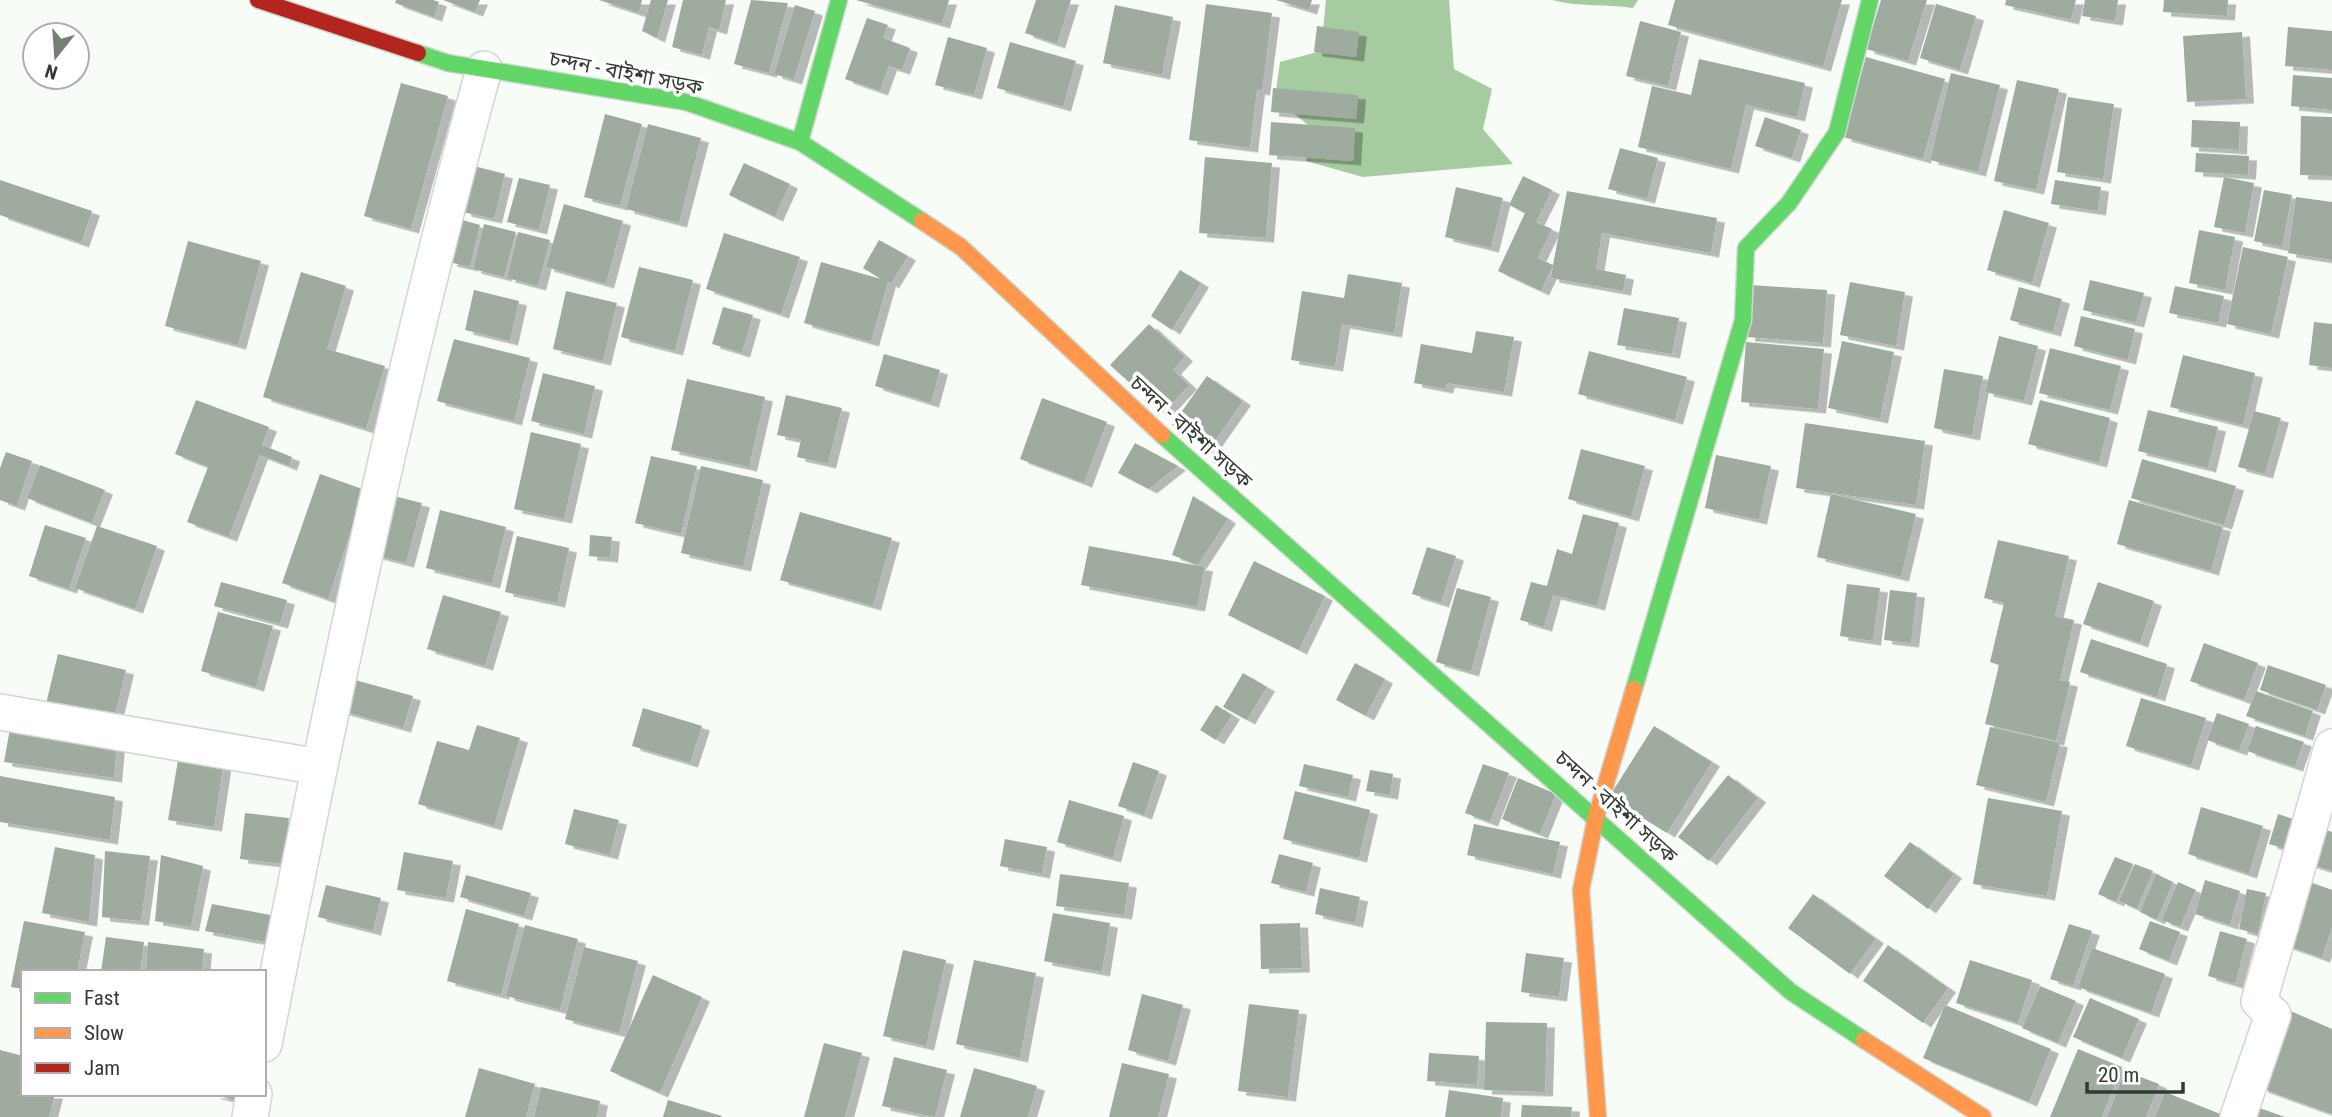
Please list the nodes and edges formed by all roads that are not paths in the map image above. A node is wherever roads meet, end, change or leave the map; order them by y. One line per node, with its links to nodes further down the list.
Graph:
1 (258, 0): 4 (main road, চন্দন - বাইশা সড়ক)
2 (839, 0): 5 (main road)
3 (1870, 0): 9 (main road)
4 (484, 69): 5 (main road, চন্দন - বাইশা সড়ক); 8 (street)
5 (800, 142): 9 (main road, চন্দন - বাইশা সড়ক)
6 (0, 712): 8 (street)
7 (2332, 747): 15 (street)
8 (319, 767): 10 (street)
9 (1596, 817): 13 (main road); 14 (main road, চন্দন - বাইশা সড়ক)
10 (266, 1034)
11 (254, 1096): 12 (street)
12 (250, 1117)
13 (1598, 1117)
14 (1983, 1117)
15 (2238, 1117)

